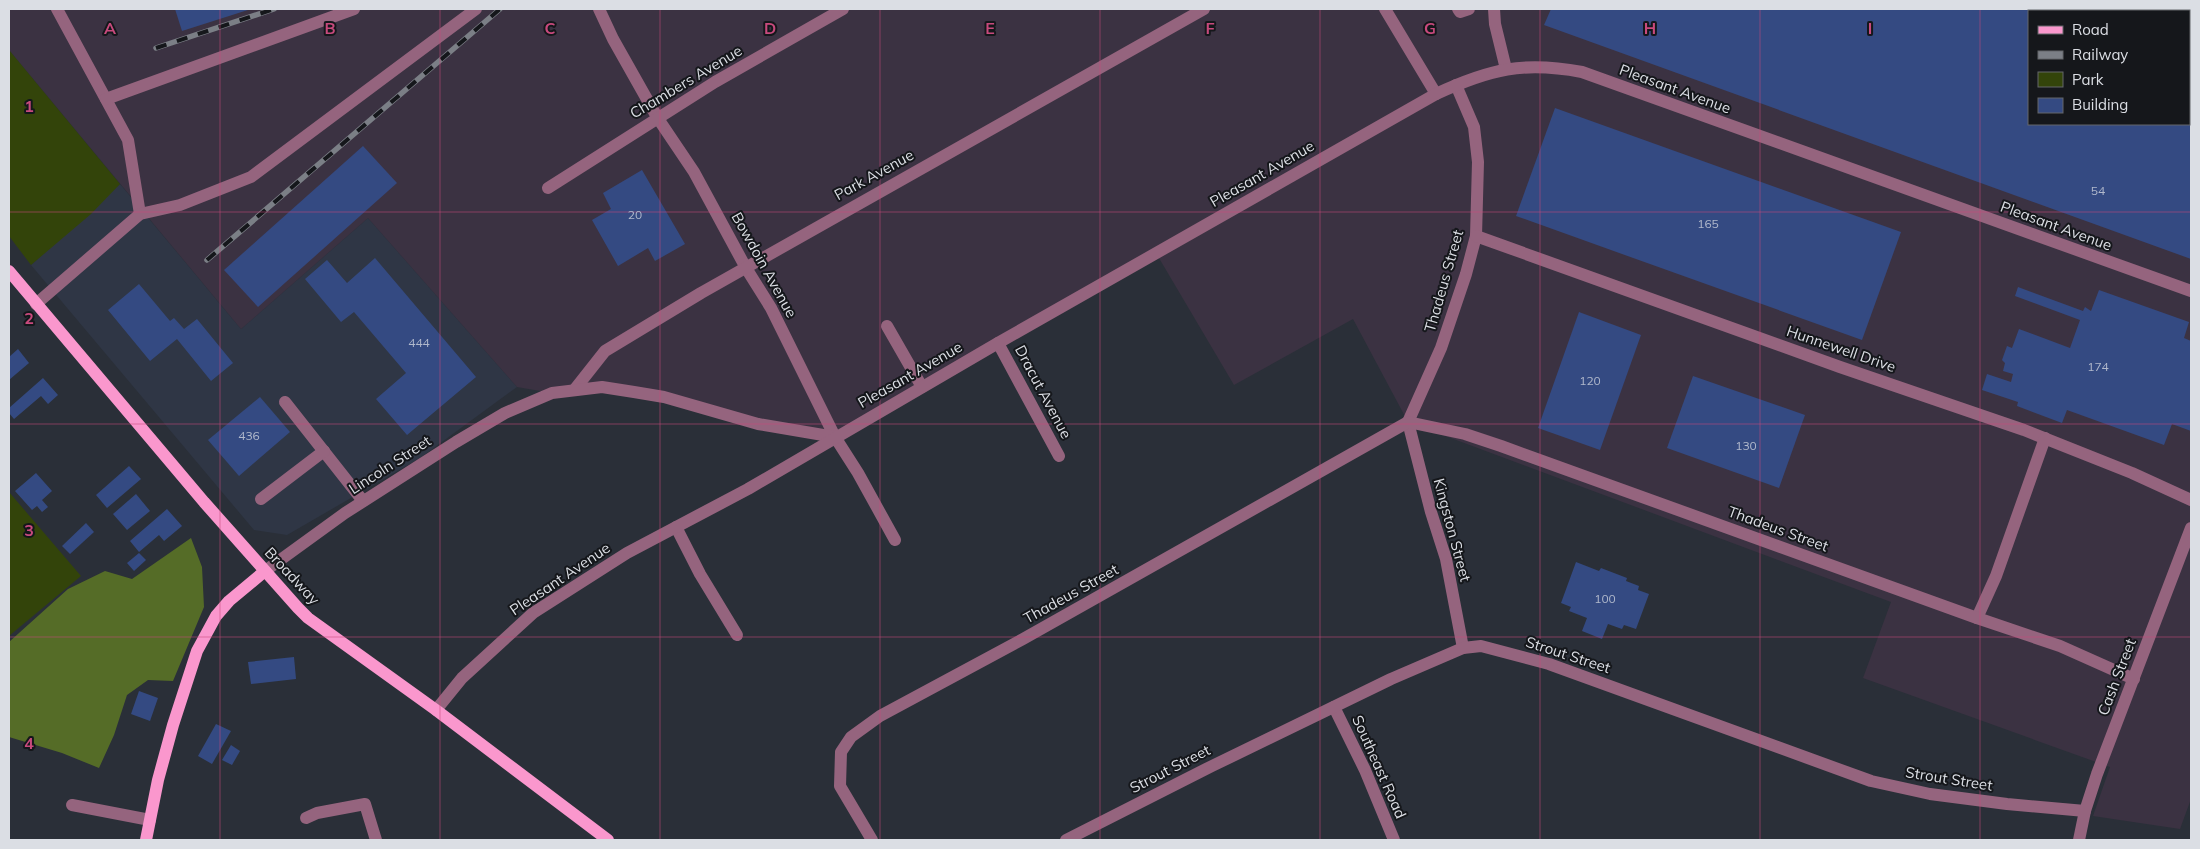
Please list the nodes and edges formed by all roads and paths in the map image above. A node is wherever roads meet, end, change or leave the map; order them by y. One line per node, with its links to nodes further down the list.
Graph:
1 (56, 9): 14 (street)
2 (354, 9): 14 (street)
3 (476, 9): 17 (street)
4 (599, 9): 15 (street, Bowdoin Avenue)
5 (843, 9): 15 (street, Chambers Avenue)
6 (1204, 9): 19 (street, Park Avenue)
7 (1385, 9): 13 (street)
8 (1458, 9): 9 (street)
9 (1469, 9)
10 (1494, 9): 11 (street)
11 (1506, 69): 12 (street, Pleasant Avenue); 21 (street, Pleasant Avenue)
12 (1456, 85): 13 (street, Pleasant Avenue); 18 (street, Thadeus Street)
13 (1436, 94): 24 (street, Pleasant Avenue)
14 (106, 99): 17 (street)
15 (658, 117): 16 (street, Chambers Avenue); 19 (street, Bowdoin Avenue)
16 (548, 188)
17 (140, 214): 22 (street)
18 (1476, 236): 28 (street, Thadeus Street); 30 (street, Hunnewell Drive)
19 (746, 268): 26 (street, Park Avenue); 29 (street, Bowdoin Avenue)
20 (9, 272): 22 (main road, Broadway)
21 (2191, 291)
22 (36, 304): 39 (main road, Broadway)
23 (887, 326): 25 (street)
24 (998, 342): 25 (street, Pleasant Avenue); 32 (street, Dracut Avenue)
25 (922, 386): 29 (street, Pleasant Avenue)
26 (575, 388): 29 (street, Lincoln Street); 35 (street, Lincoln Street)
27 (285, 402): 31 (street)
28 (1408, 422): 40 (street, Thadeus Street); 42 (street, Kingston Street); 53 (street, Thadeus Street)
29 (835, 437): 36 (street, Pleasant Avenue); 38 (street, Bowdoin Avenue)
30 (2045, 438): 34 (street, Hunnewell Drive); 40 (street)
31 (324, 451): 33 (street); 35 (street)
32 (1060, 456)
33 (260, 499)
34 (2191, 500)
35 (363, 501): 39 (street, Lincoln Street)
36 (676, 527): 41 (street); 45 (street, Pleasant Avenue)
37 (2191, 528): 43 (street, Cash Street)
38 (895, 540)
39 (265, 571): 45 (main road, Broadway); 49 (main road, Lincoln Street)
40 (1978, 618): 43 (street, Thadeus Street)
41 (737, 635)
42 (1463, 648): 44 (street, Strout Street); 47 (street, Strout Street)
43 (2134, 679): 47 (street, Cash Street)
44 (1334, 708): 54 (street, Strout Street); 55 (street, Southeast Road)
45 (436, 710): 52 (main road, Broadway)
46 (72, 805): 49 (street)
47 (2085, 811): 56 (street, Cash Street)
48 (306, 818): 51 (street)
49 (150, 820): 50 (main road, Lincoln Street)
50 (146, 840)
51 (376, 840)
52 (608, 840)
53 (872, 840)
54 (1066, 840)
55 (1394, 840)
56 (2079, 840)

